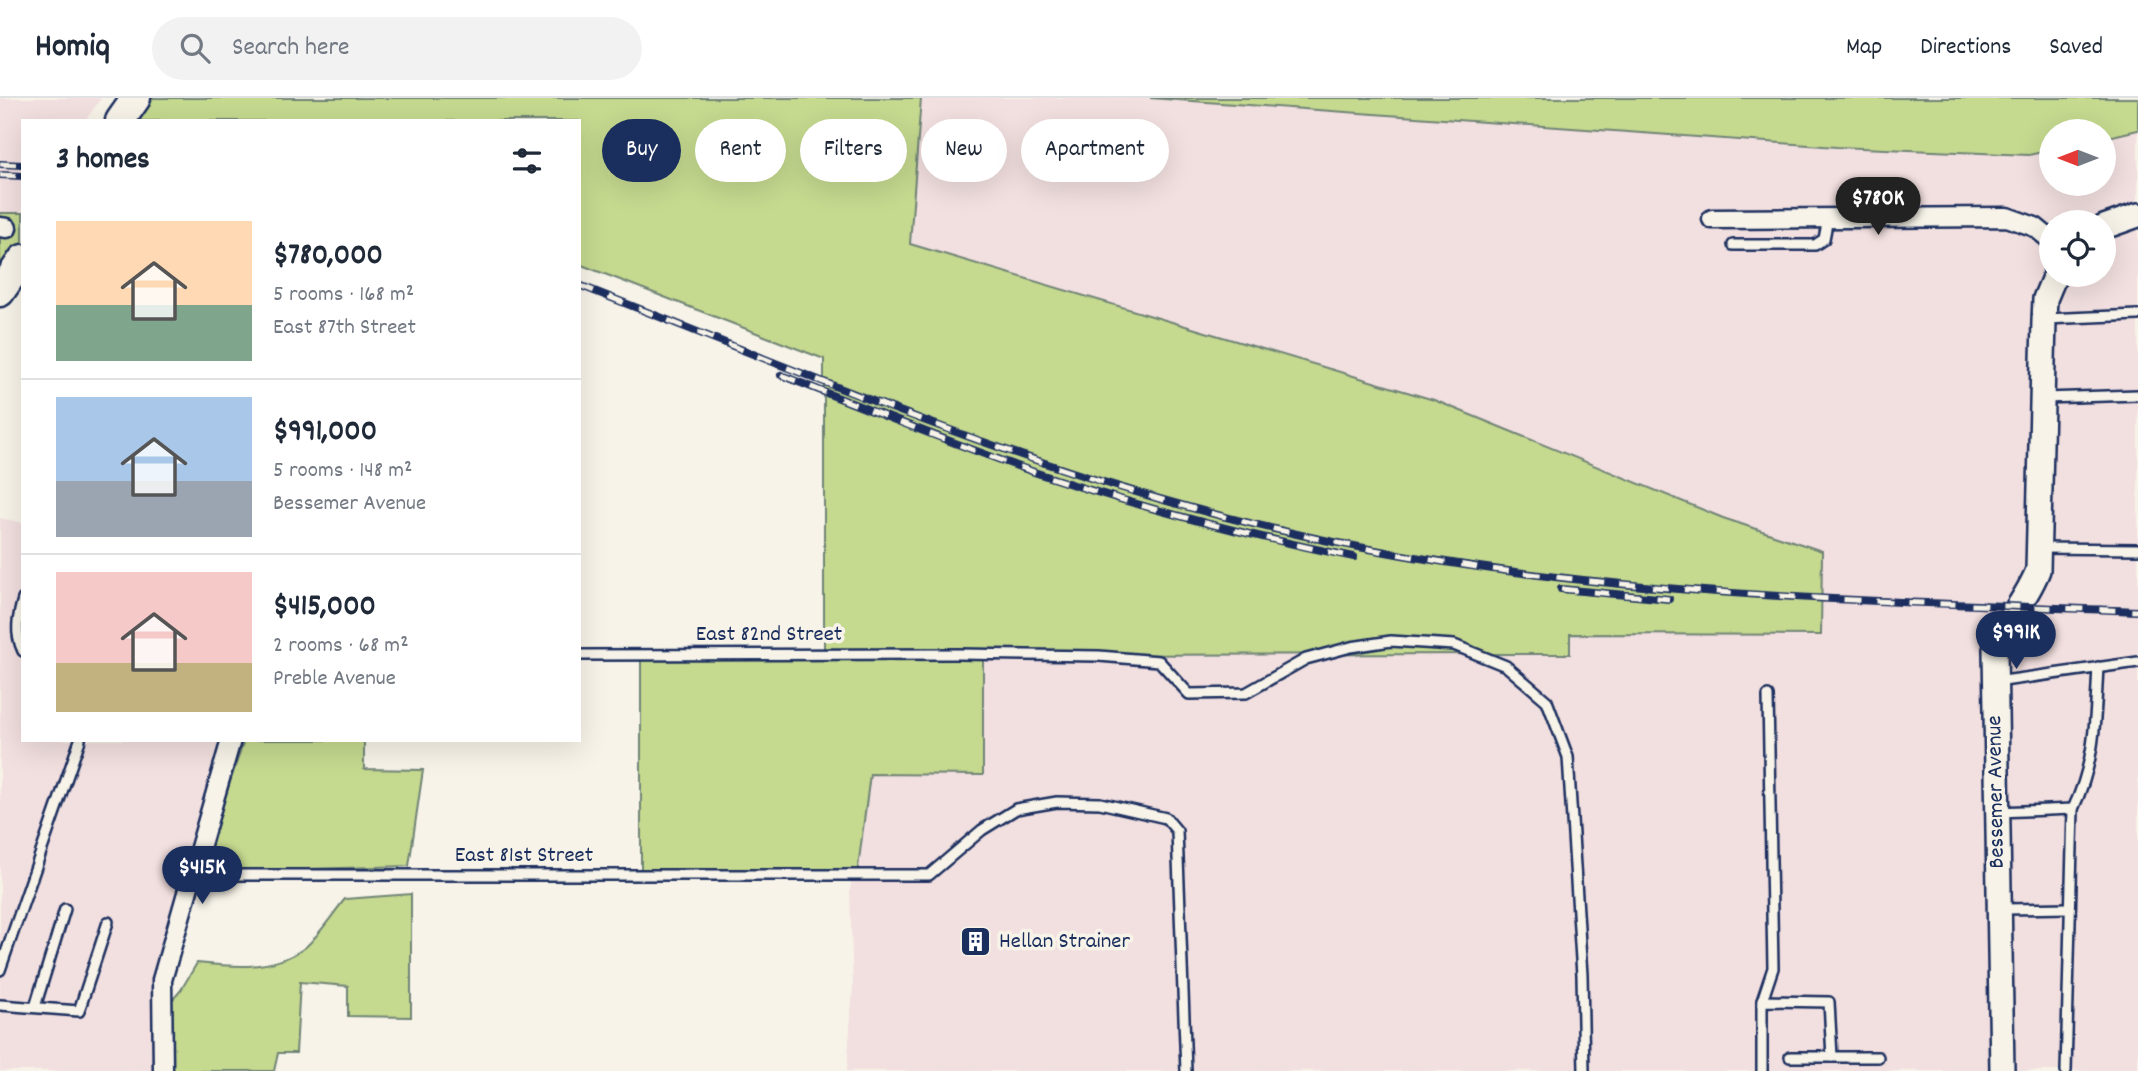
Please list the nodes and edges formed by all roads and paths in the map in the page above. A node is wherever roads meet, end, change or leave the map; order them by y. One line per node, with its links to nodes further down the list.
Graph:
1 (136, 98): 2 (main road)
2 (121, 119)
3 (2138, 215): 6 (street)
4 (1828, 218): 5 (street); 7 (street); 8 (lane)
5 (1712, 219)
6 (2116, 223)
7 (2039, 230)
8 (1733, 245)
9 (2050, 287): 11 (street, Bessemer Avenue)
10 (2138, 315): 11 (lane)
11 (2043, 320): 13 (street, Bessemer Avenue)
12 (2138, 394): 13 (lane)
13 (2042, 398): 14 (street, Bessemer Avenue)
14 (2040, 548): 15 (lane); 21 (street, Bessemer Avenue)
15 (2138, 549)
16 (21, 612): 17 (lane)
17 (21, 647)
18 (581, 655): 41 (lane, East 82nd Street)
19 (2138, 662): 20 (lane)
20 (2098, 667): 21 (lane); 25 (lane)
21 (1994, 682): 26 (street, Bessemer Avenue)
22 (1769, 695): 33 (lane)
23 (79, 742): 32 (lane)
24 (231, 742): 27 (street)
25 (2073, 809): 26 (lane); 28 (lane)
26 (1997, 812): 30 (street, Bessemer Avenue)
27 (191, 875): 39 (street); 40 (lane, East 81st Street)
28 (2070, 908): 30 (lane); 44 (lane)
29 (65, 909): 35 (lane)
30 (1999, 909): 43 (street, Bessemer Avenue)
31 (108, 922): 35 (lane)
32 (0, 970)
33 (1762, 1001): 37 (lane); 42 (lane)
34 (0, 1005): 35 (lane)
35 (36, 1007)
36 (1790, 1057): 37 (lane)
37 (1832, 1057): 38 (lane)
38 (1878, 1057)
39 (163, 1071)
40 (1186, 1071)
41 (1584, 1071)
42 (1762, 1071)
43 (2002, 1071)
44 (2066, 1071)

